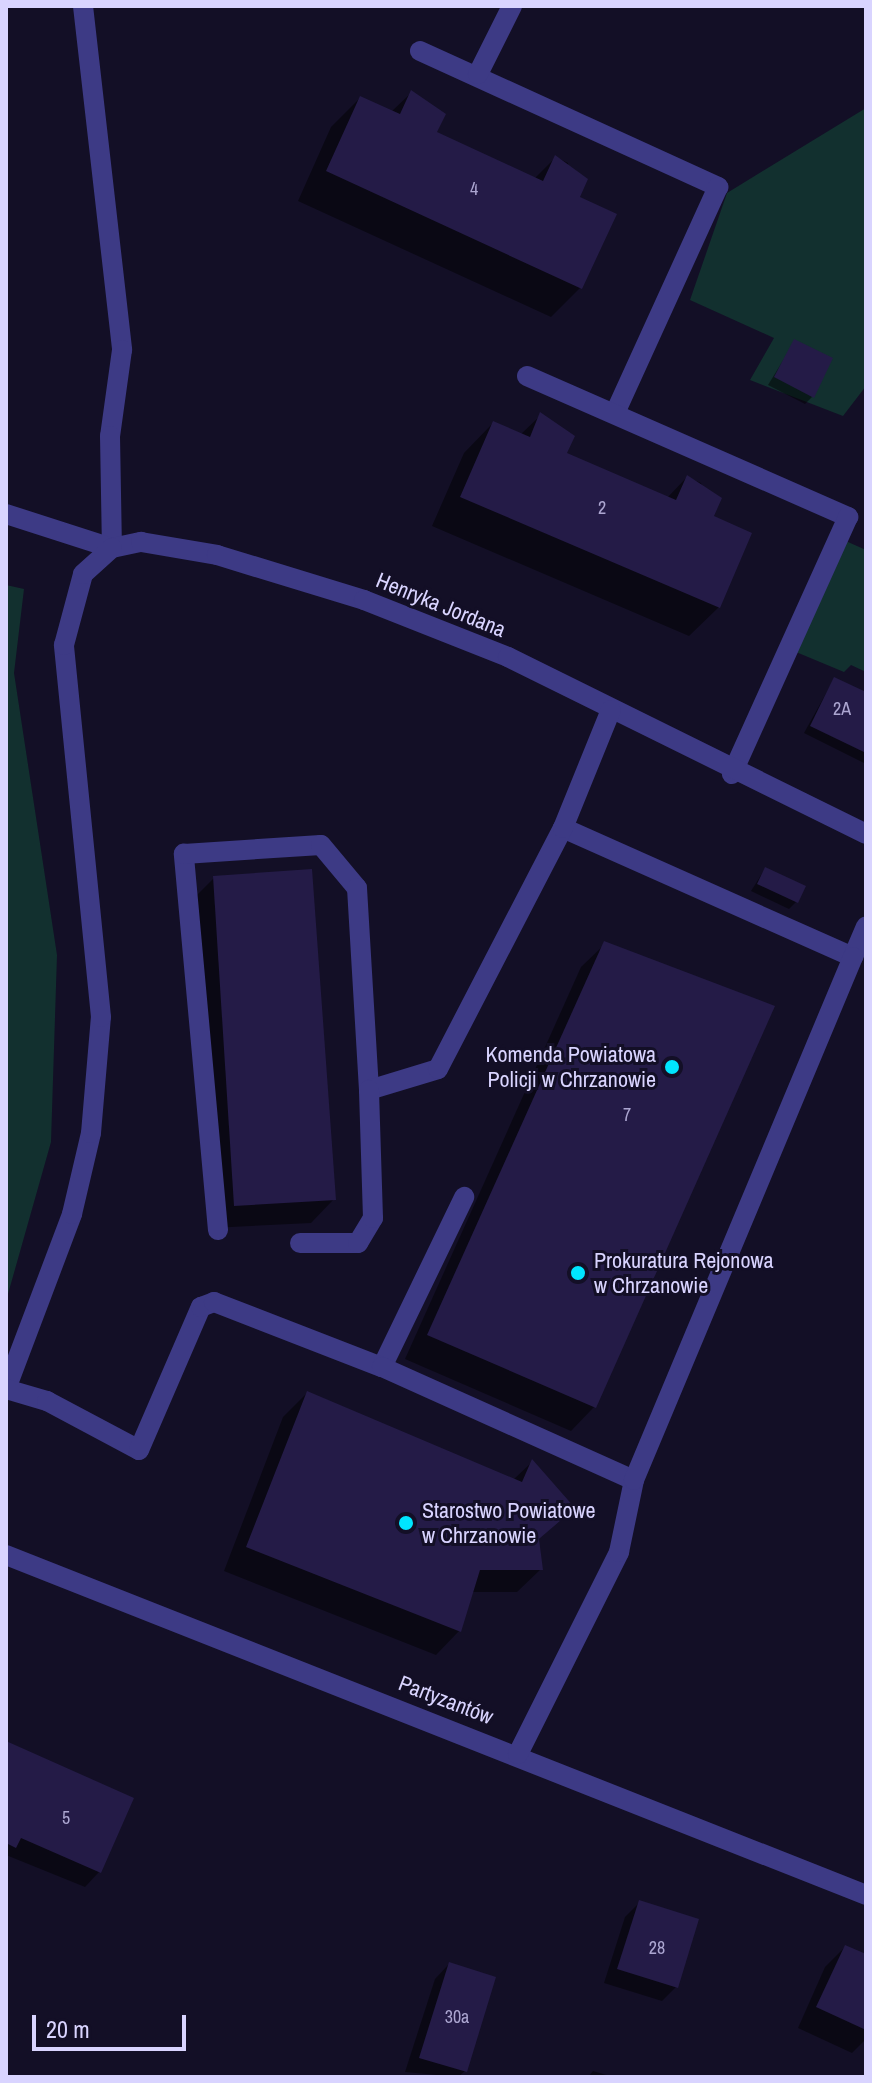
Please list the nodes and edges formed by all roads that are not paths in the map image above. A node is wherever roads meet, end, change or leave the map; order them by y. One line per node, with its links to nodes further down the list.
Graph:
1 (83, 6): 8 (street)
2 (512, 6): 4 (street)
3 (420, 51): 4 (street)
4 (478, 74): 6 (street)
5 (527, 376): 6 (street)
6 (616, 411): 10 (street)
7 (6, 514): 8 (street, Henryka Jordana)
8 (112, 548): 9 (street, Henryka Jordana); 20 (street)
9 (611, 710): 10 (street, Henryka Jordana); 11 (street)
10 (732, 774): 12 (street, Henryka Jordana)
11 (563, 828): 14 (street); 15 (street)
12 (866, 834)
13 (866, 927): 14 (street)
14 (853, 957): 21 (street)
15 (369, 1090): 17 (street); 18 (street)
16 (464, 1197): 19 (street)
17 (218, 1230)
18 (300, 1243)
19 (382, 1367): 20 (street); 21 (street)
20 (6, 1389)
21 (634, 1480): 23 (street)
22 (6, 1555): 23 (street, Partyzantów)
23 (518, 1754): 24 (street, Partyzantów)
24 (866, 1895)

